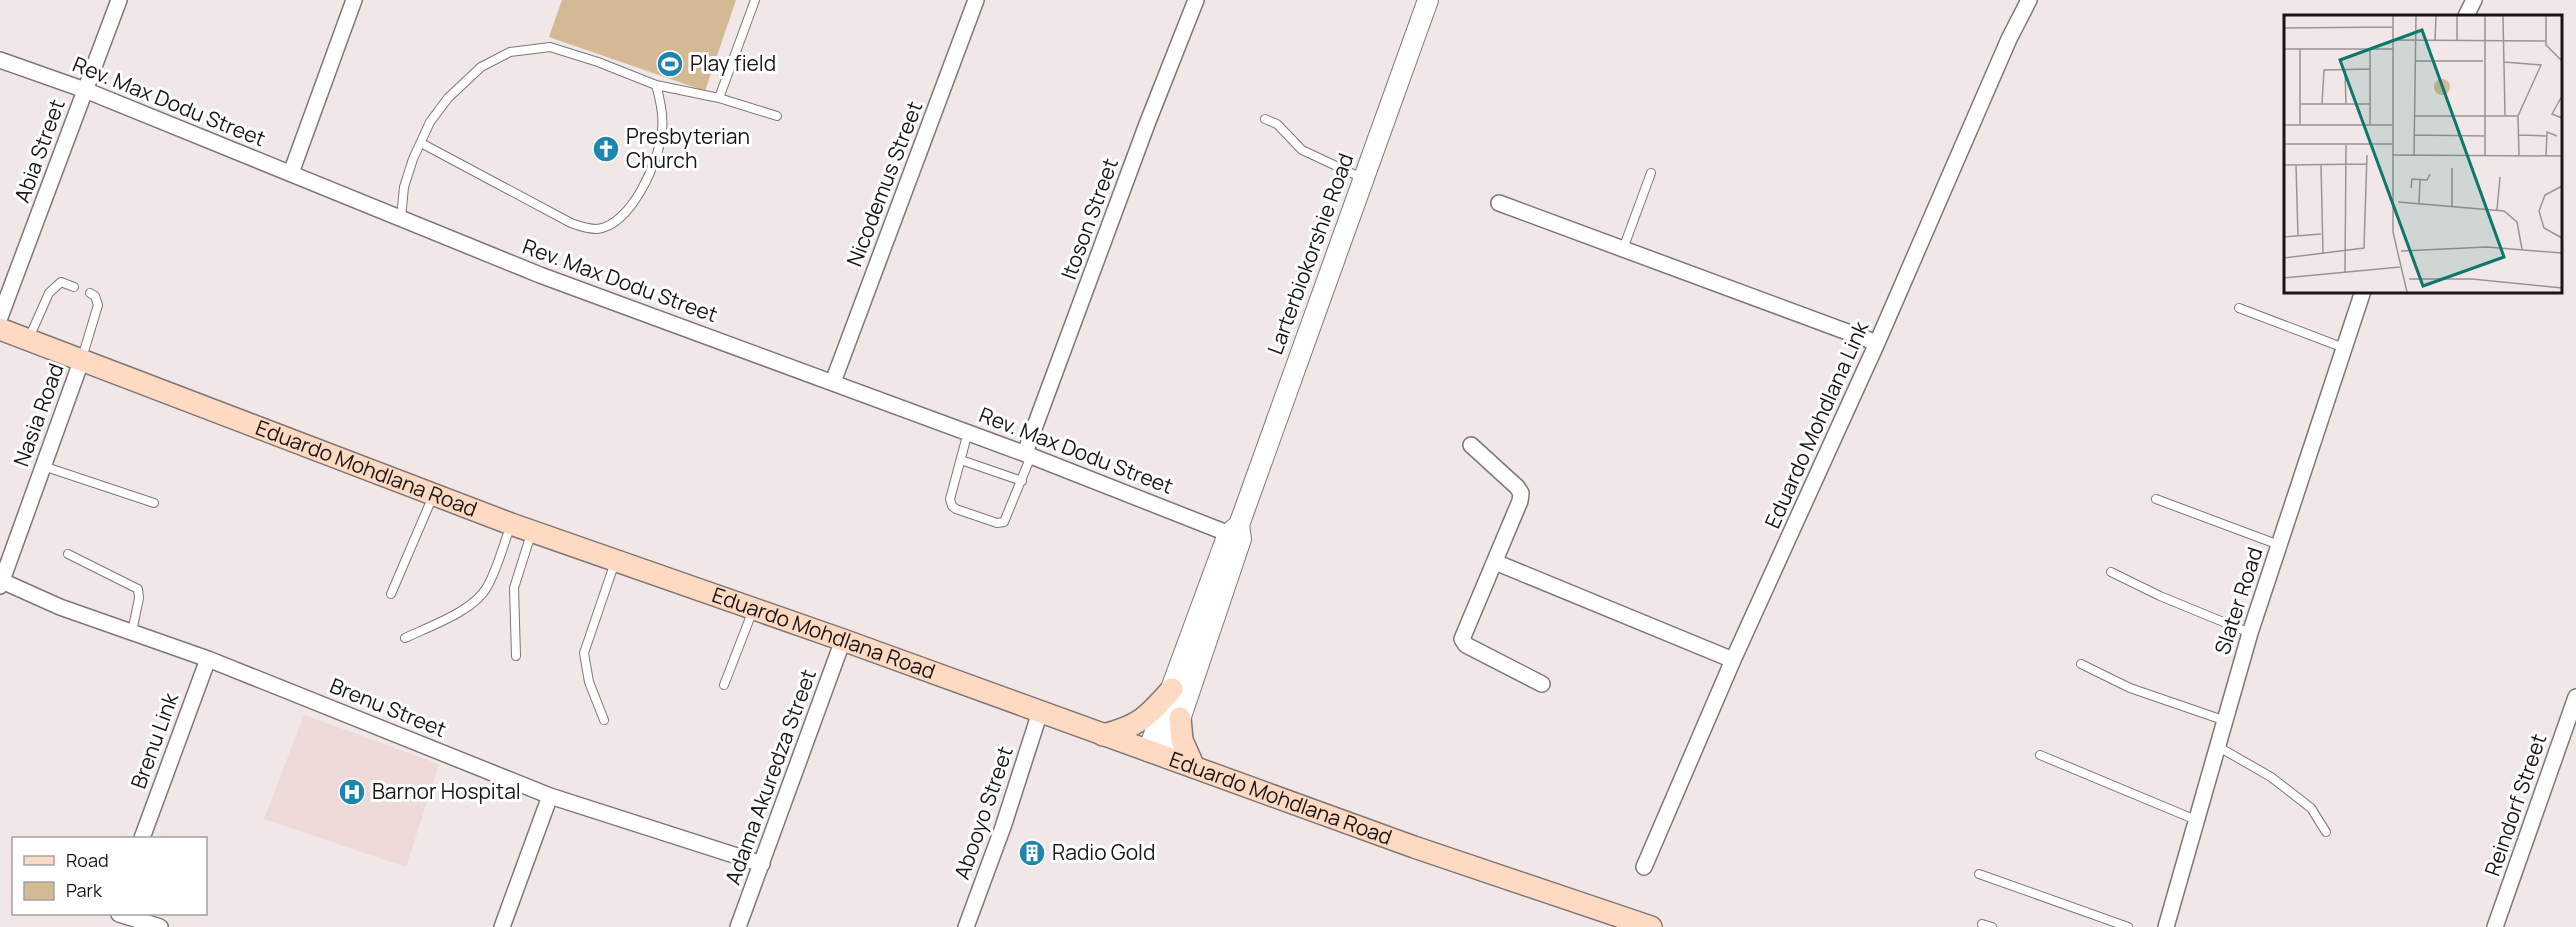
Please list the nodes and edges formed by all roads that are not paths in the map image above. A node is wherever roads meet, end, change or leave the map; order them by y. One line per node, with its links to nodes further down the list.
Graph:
1 (119, 0): 12 (street, Abia Street)
2 (354, 0): 17 (street)
3 (755, 0): 13 (lane)
4 (976, 0): 33 (street, Nicodemus Street)
5 (1197, 0): 36 (street, Itoson Street)
6 (1428, 0): 19 (street, Larterbiokorshie Road)
7 (2029, 0): 30 (street, Eduardo Mohdlana Link)
8 (2474, 0): 9 (street)
9 (2466, 15)
10 (0, 60): 12 (street, Rev. Max Dodu Street)
11 (657, 85): 13 (lane); 16 (lane); 16 (lane)
12 (85, 90): 17 (street, Rev. Max Dodu Street); 27 (street, Abia Street)
13 (719, 98): 14 (lane)
14 (777, 116)
15 (1265, 119): 19 (lane)
16 (421, 142): 21 (lane)
17 (291, 173): 21 (street, Rev. Max Dodu Street)
18 (1651, 173): 22 (lane)
19 (1363, 178): 45 (street, Larterbiokorshie Road)
20 (1499, 203): 22 (street)
21 (400, 218): 33 (street, Rev. Max Dodu Street)
22 (1623, 249): 30 (street)
23 (74, 288): 29 (lane)
24 (2362, 292): 31 (street, Slater Road)
25 (90, 293): 32 (lane)
26 (2239, 308): 31 (lane)
27 (0, 318)
28 (0, 329): 29 (main road, Eduardo Mohdlana Road)
29 (28, 339): 32 (main road, Eduardo Mohdlana Road)
30 (1877, 343): 60 (street, Eduardo Mohdlana Link)
31 (2344, 348): 46 (street, Slater Road)
32 (82, 359): 38 (street, Nasia Road); 40 (main road, Eduardo Mohdlana Road)
33 (833, 382): 34 (street, Rev. Max Dodu Street)
34 (968, 432): 36 (street, Rev. Max Dodu Street); 37 (lane)
35 (1471, 445): 49 (street)
36 (1028, 454): 39 (lane); 45 (street, Rev. Max Dodu Street)
37 (961, 460): 39 (lane); 39 (lane)
38 (43, 466): 42 (lane); 51 (street, Nasia Road)
39 (1022, 481)
40 (434, 495): 43 (main road, Eduardo Mohdlana Road); 52 (lane)
41 (2156, 499): 46 (lane)
42 (154, 502)
43 (511, 524): 44 (main road, Eduardo Mohdlana Road); 56 (lane)
44 (532, 531): 48 (main road, Eduardo Mohdlana Road); 58 (lane)
45 (1236, 533): 64 (street, Larterbiokorshie Road); 67 (street, Larterbiokorshie Road)
46 (2279, 545): 55 (street, Slater Road)
47 (68, 554): 54 (lane)
48 (616, 561): 53 (main road, Eduardo Mohdlana Road); 68 (lane)
49 (1496, 562): 60 (street); 62 (street)
50 (2111, 572): 55 (lane)
51 (1, 584): 54 (street, Brenu Street)
52 (391, 594)
53 (753, 609): 57 (main road, Eduardo Mohdlana Road); 63 (lane)
54 (132, 632): 59 (street, Brenu Street)
55 (2250, 633): 69 (street, Slater Road)
56 (405, 638)
57 (843, 640): 66 (main road, Eduardo Mohdlana Road); 79 (street, Adama Akuredza Street)
58 (516, 656)
59 (208, 658): 75 (street, Brenu Street); 78 (street, Brenu Link)
60 (1733, 660): 80 (street, Eduardo Mohdlana Link)
61 (2081, 664): 69 (lane)
62 (1542, 684)
63 (724, 685)
64 (1172, 690): 70 (main road); 72 (street, Larterbiokorshie Road)
65 (2576, 698): 92 (street, Reindorf Street)
66 (1040, 712): 70 (main road, Eduardo Mohdlana Road); 87 (street, Abooyo Street)
67 (1180, 718): 72 (street, Larterbiokorshie Road); 74 (main road)
68 (604, 720)
69 (2223, 720): 71 (street, Slater Road)
70 (1103, 735): 72 (main road, Eduardo Mohdlana Road)
71 (2216, 746): 76 (street, Slater Road); 77 (lane)
72 (1158, 755): 74 (main road, Eduardo Mohdlana Road)
73 (2040, 755): 76 (lane)
74 (1194, 767): 88 (main road, Eduardo Mohdlana Road)
75 (550, 796): 79 (street, Brenu Street); 85 (street)
76 (2196, 820): 91 (street, Slater Road)
77 (2326, 832)
78 (142, 837)
79 (762, 864): 86 (street, Adama Akuredza Street)
80 (1644, 867)
81 (1979, 874): 90 (lane)
82 (120, 915): 84 (street)
83 (1982, 924): 89 (lane)
84 (160, 927)
85 (502, 927)
86 (738, 927)
87 (966, 927)
88 (1651, 927)
89 (1992, 927)
90 (2128, 927)
91 (2166, 927)
92 (2495, 927)

